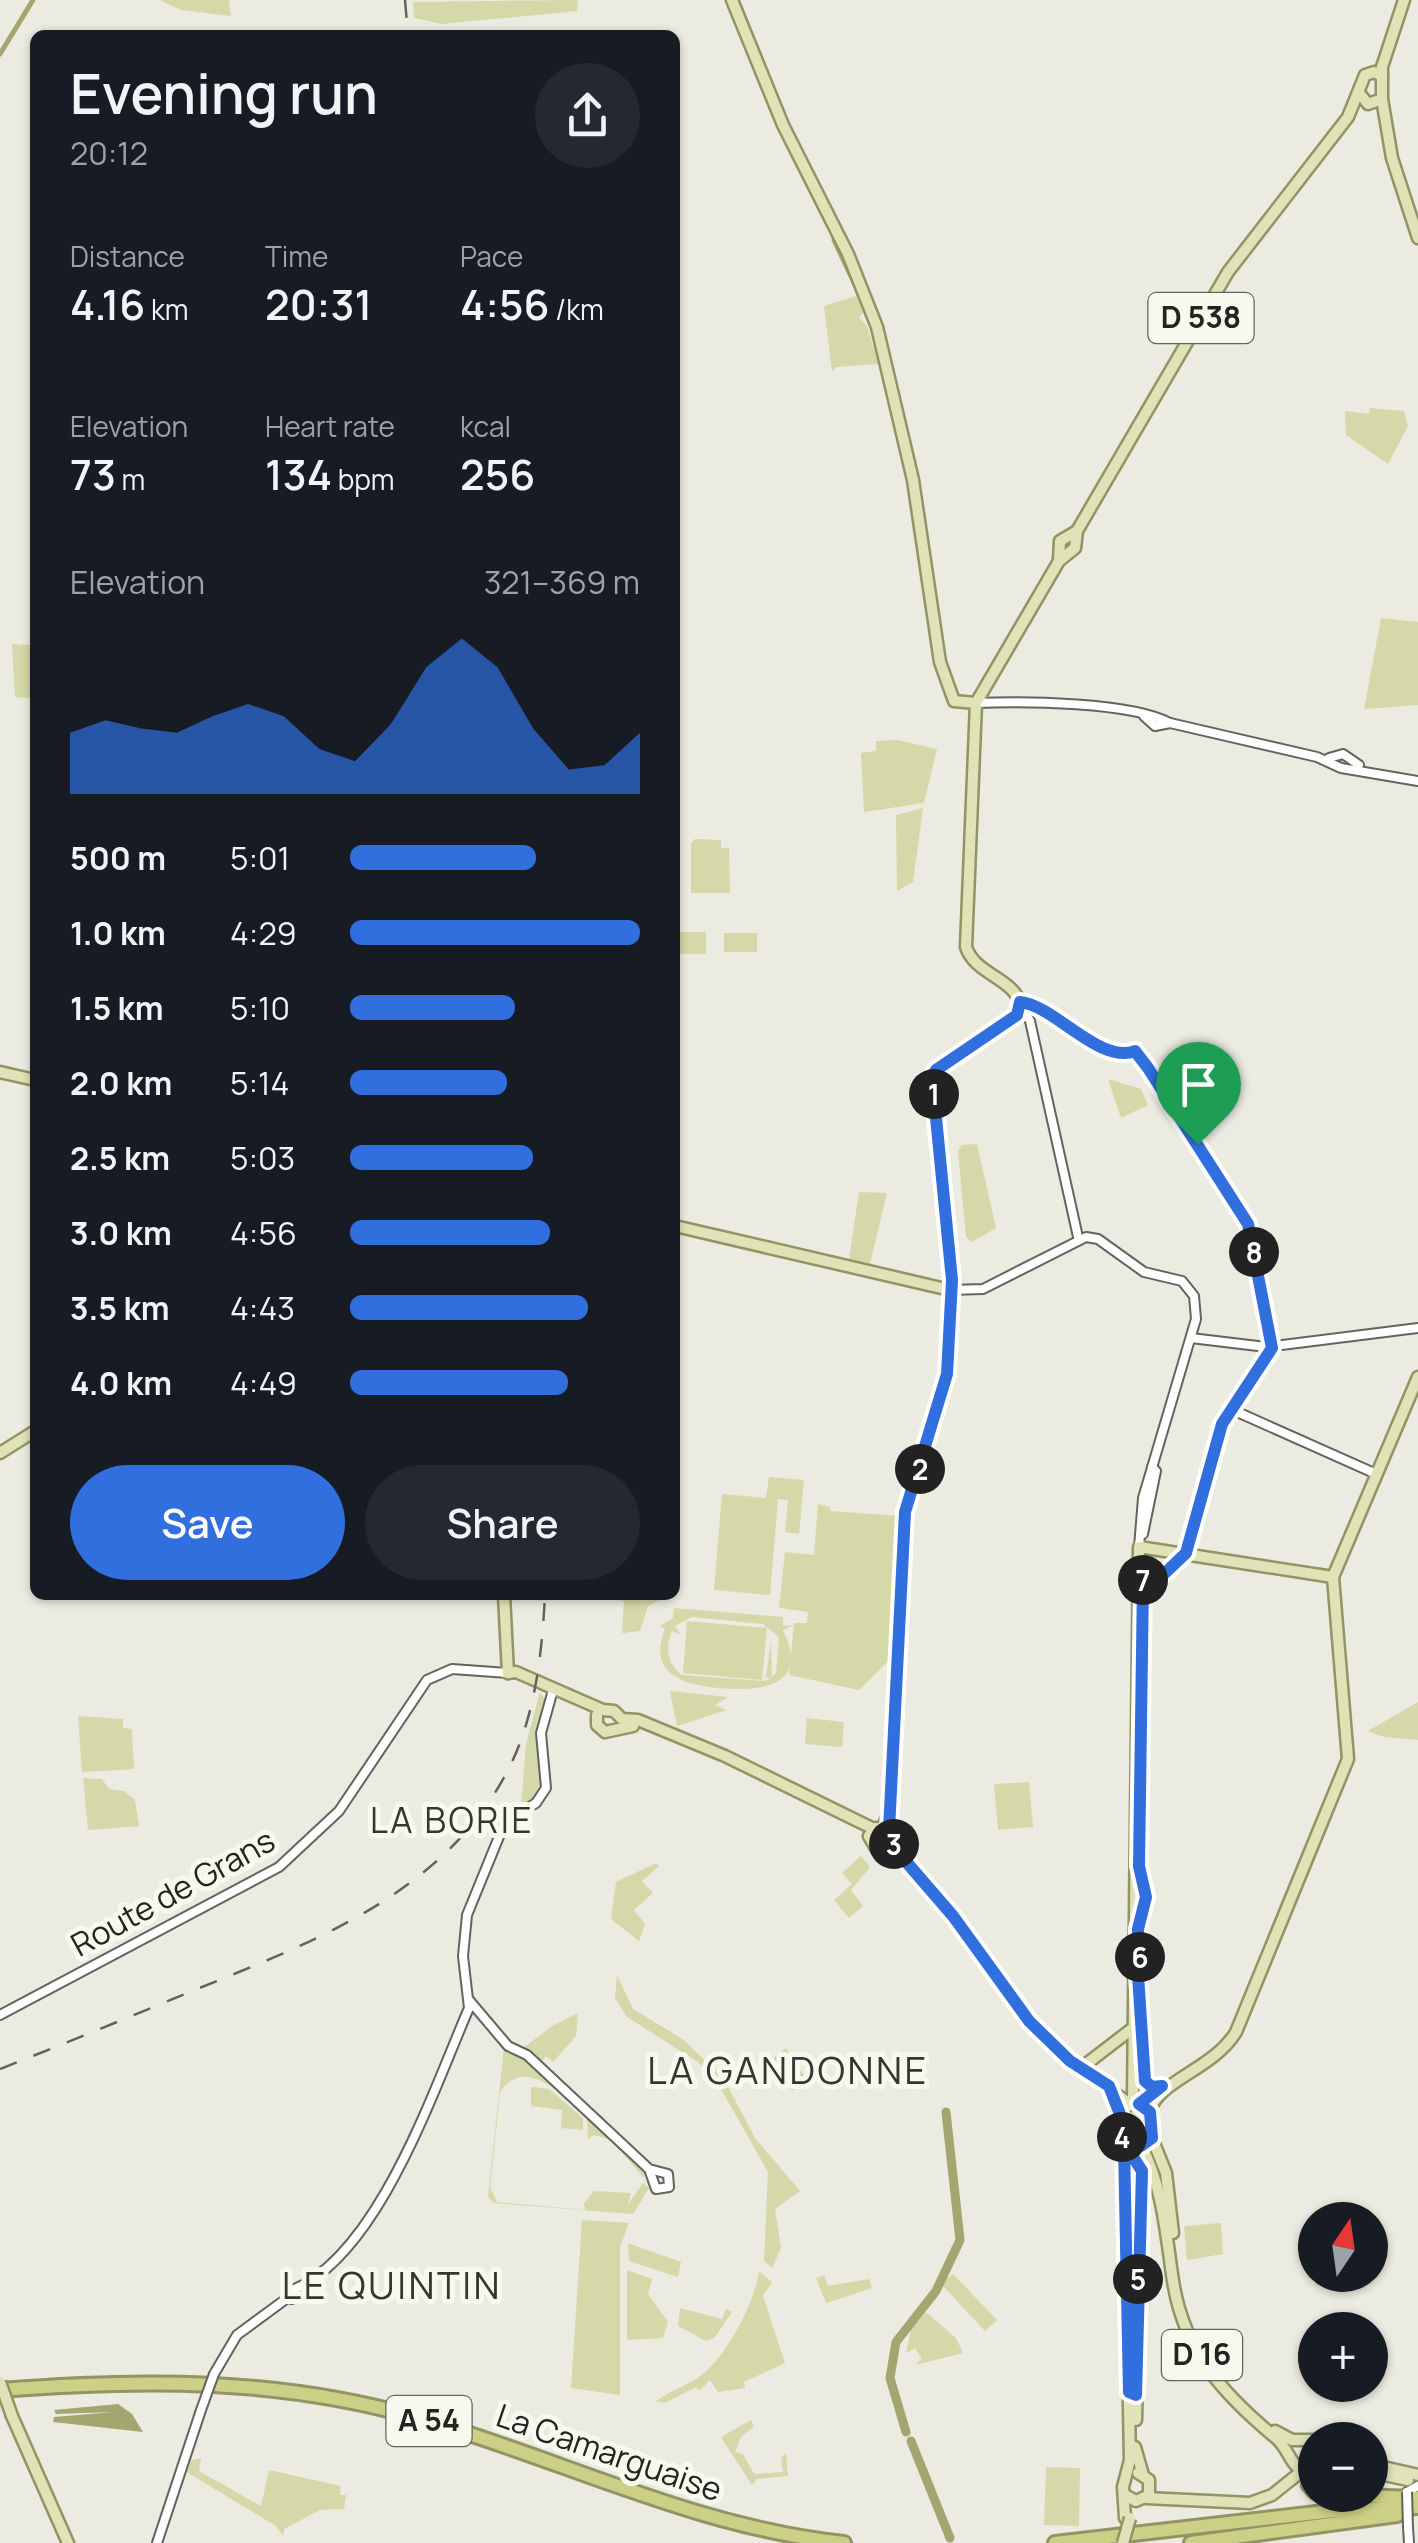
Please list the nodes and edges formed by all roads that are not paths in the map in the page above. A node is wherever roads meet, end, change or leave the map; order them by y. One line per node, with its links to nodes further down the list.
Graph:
1 (732, 0): 9 (main road)
2 (1401, 0): 3 (main road)
3 (1377, 74): 4 (main road); 4 (main road)
4 (1370, 100): 5 (main road); 7 (main road, D 538)
5 (1416, 225): 6 (main road)
6 (1418, 238)
7 (1000, 662): 8 (main road); 9 (main road)
8 (988, 685): 9 (main road); 10 (street)
9 (976, 703): 10 (street); 12 (main road)
10 (1001, 703): 11 (street)
11 (1418, 780)
12 (1021, 1004): 16 (street); 17 (main road); 20 (street)
13 (0, 1072): 14 (main road)
14 (30, 1079)
15 (680, 1227): 17 (main road)
16 (1078, 1237): 17 (street); 19 (street)
17 (950, 1290): 39 (main road)
18 (1418, 1328): 20 (street)
19 (1191, 1338): 20 (street); 26 (street)
20 (1272, 1346): 22 (street)
21 (1418, 1376): 25 (main road)
22 (1234, 1410): 25 (street); 28 (street)
23 (30, 1434): 24 (main road)
24 (0, 1453)
25 (1374, 1473): 31 (main road)
26 (1143, 1547): 27 (main road); 30 (main road)
27 (1166, 1550): 28 (main road); 29 (main road)
28 (1186, 1553): 29 (main road); 31 (main road)
29 (1172, 1565): 30 (main road)
30 (1143, 1572): 40 (main road)
31 (1332, 1577): 47 (main road)
32 (504, 1600): 33 (main road)
33 (508, 1652): 34 (street); 35 (main road)
34 (494, 1670): 35 (street, Route de Grans); 41 (street, Route de Grans)
35 (508, 1672): 36 (main road, Route de Grans)
36 (553, 1690): 37 (main road, Route de Grans); 42 (street)
37 (600, 1713): 38 (main road); 38 (main road)
38 (618, 1722): 39 (main road)
39 (882, 1835): 46 (main road)
40 (1140, 1897): 43 (main road); 44 (main road)
41 (0, 2015)
42 (470, 2015): 53 (street); 78 (street, bridge)
43 (1139, 2016): 45 (main road); 47 (main road); 49 (main road)
44 (1133, 2028): 45 (main road); 46 (main road)
45 (1134, 2046): 49 (main road)
46 (1081, 2068): 48 (main road)
47 (1166, 2085): 49 (main road)
48 (1109, 2086): 49 (main road); 50 (main road)
49 (1138, 2107): 50 (main road); 51 (main road); 51 (main road)
50 (1120, 2114): 51 (main road)
51 (1140, 2140): 55 (main road); 56 (main road); 61 (main road, D 16); 62 (main road, D 16)
52 (1133, 2166): 54 (main road)
53 (654, 2172)
54 (1134, 2256): 55 (main road); 56 (main road)
55 (1137, 2296): 59 (main road)
56 (1130, 2353): 59 (main road)
57 (0, 2382): 77 (main road, bridge)
58 (0, 2390): 80 (highway, La Camarguaise / A 54)
59 (1133, 2394): 64 (main road); 66 (main road)
60 (0, 2399): 79 (highway, La Camarguaise / A 54)
61 (1298, 2440): 62 (main road)
62 (1291, 2458): 63 (main road); 70 (main road)
63 (1298, 2462)
64 (1144, 2474): 66 (main road); 72 (main road)
65 (1388, 2475): 68 (main road)
66 (1128, 2476): 71 (main road)
67 (1298, 2477): 70 (main road)
68 (1413, 2483): 69 (highway); 84 (street, bridge)
69 (1388, 2486)
70 (1277, 2490): 72 (main road)
71 (1125, 2495): 72 (main road); 76 (main road)
72 (1146, 2495): 76 (main road)
73 (1418, 2507): 81 (highway)
74 (1397, 2515): 75 (highway); 82 (highway); 83 (highway)
75 (1418, 2515)
76 (1128, 2518): 82 (main road, bridge)
77 (71, 2543)
78 (157, 2543)
79 (787, 2543)
80 (844, 2543)
81 (1055, 2543)
82 (1124, 2543)
83 (1191, 2543)
84 (1409, 2543)

